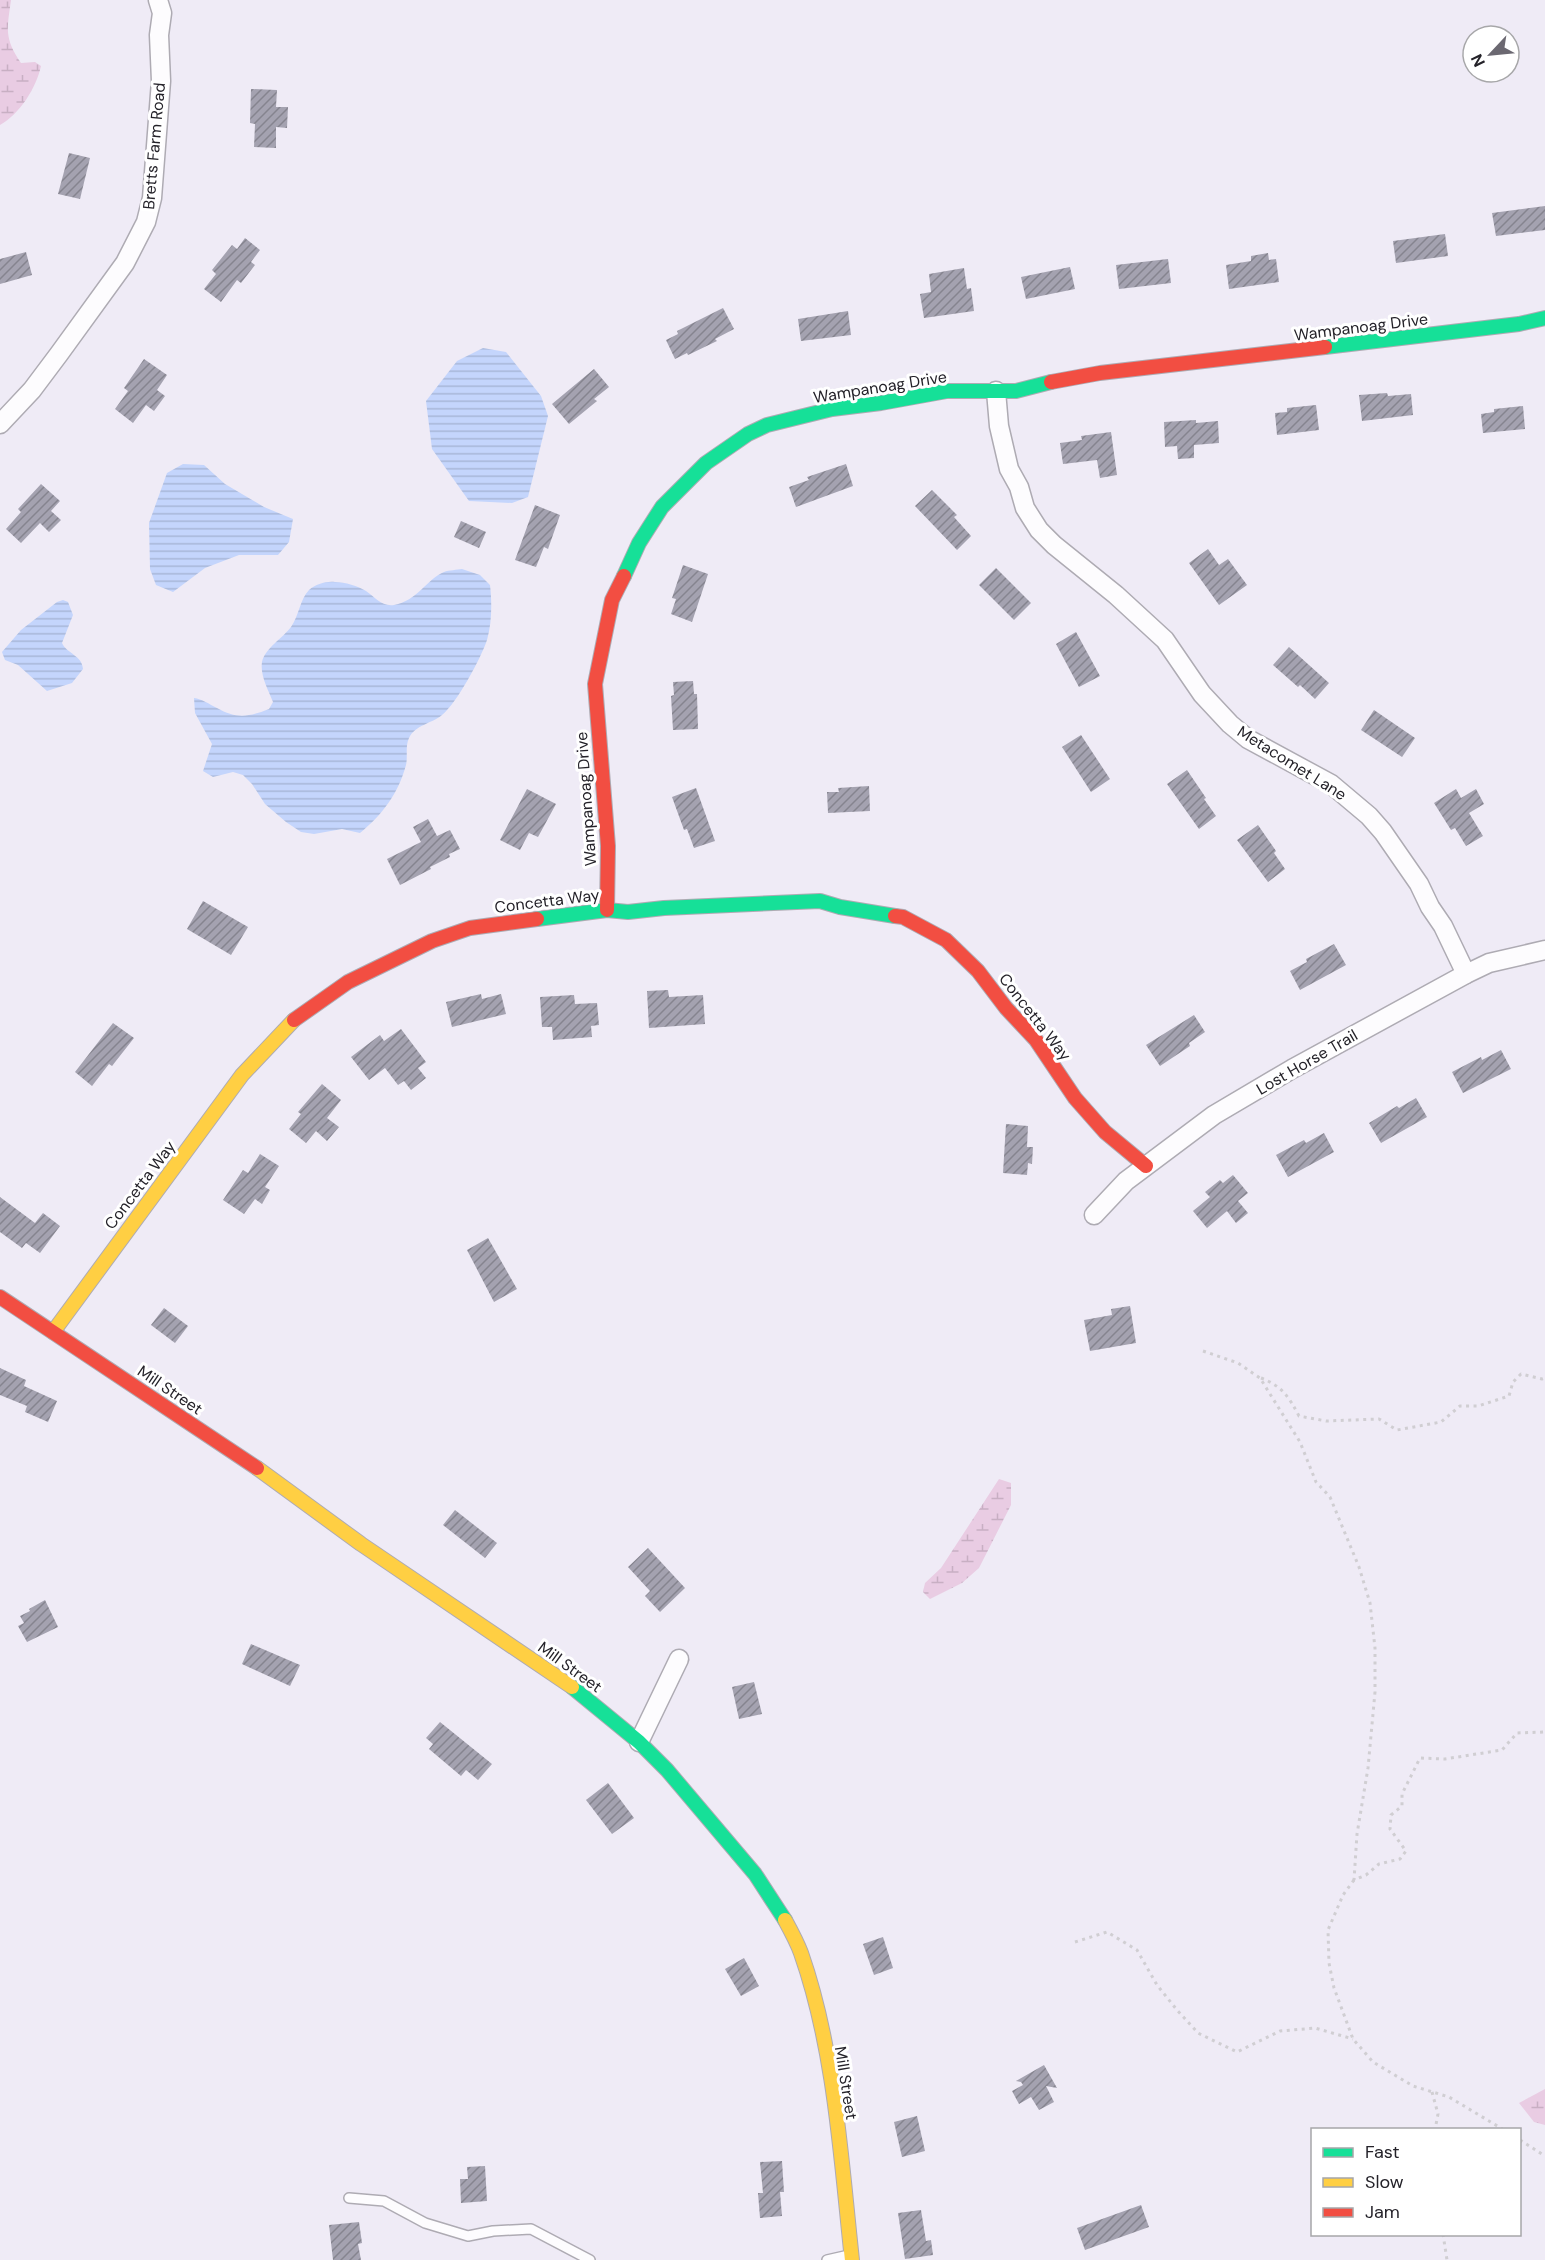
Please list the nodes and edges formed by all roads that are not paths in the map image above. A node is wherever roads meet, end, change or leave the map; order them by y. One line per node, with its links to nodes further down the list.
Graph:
1 (158, 0): 4 (street, Bretts Farm Road)
2 (1545, 318): 3 (street, Wampanoag Drive)
3 (996, 391): 5 (street, Wampanoag Drive); 7 (street, Metacomet Lane)
4 (0, 424)
5 (607, 910): 8 (street, Concetta Way); 11 (street, Concetta Way)
6 (1545, 950): 7 (street, Lost Horse Trail)
7 (1466, 974): 8 (street, Lost Horse Trail)
8 (1146, 1166): 9 (street, Lost Horse Trail)
9 (1094, 1215)
10 (0, 1297): 11 (street, Mill Street)
11 (53, 1332): 13 (street, Mill Street)
12 (679, 1659): 13 (street)
13 (639, 1742): 15 (street, Mill Street)
14 (350, 2198): 16 (lane)
15 (852, 2257): 17 (lane)
16 (590, 2260)
17 (827, 2260)

